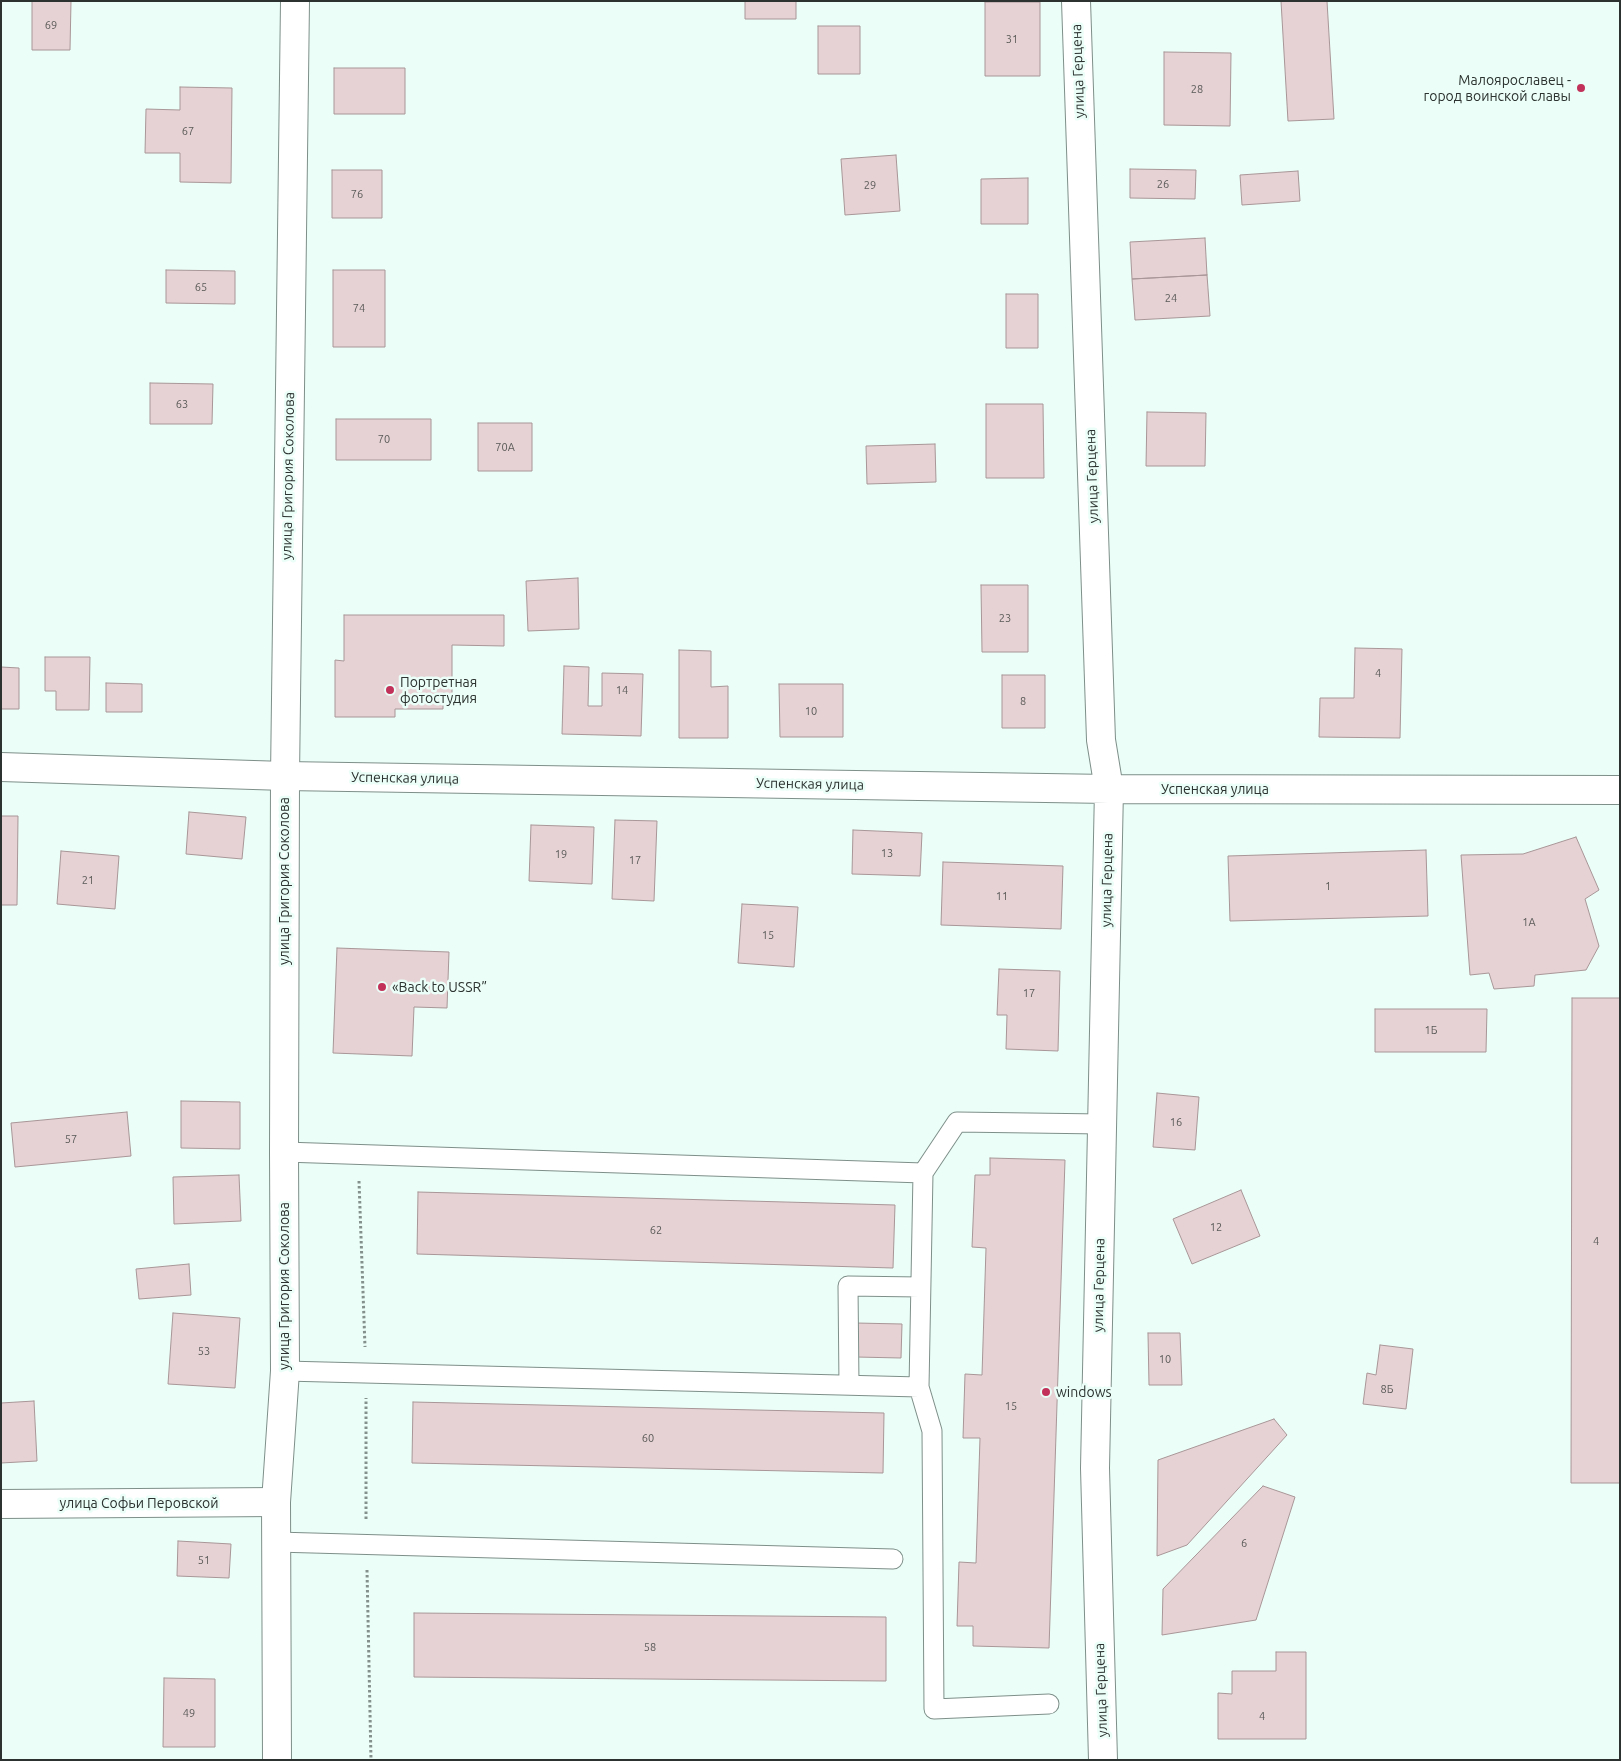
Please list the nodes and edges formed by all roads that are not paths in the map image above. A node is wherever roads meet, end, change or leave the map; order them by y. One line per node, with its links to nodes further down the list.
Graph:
1 (294, 1): 4 (street, улица Григория Соколова)
2 (1076, 1): 5 (street, улица Герцена)
3 (1, 767): 4 (street, Успенская улица)
4 (284, 776): 5 (street, Успенская улица); 8 (street, улица Григория Соколова)
5 (1109, 789): 6 (street, Успенская улица); 7 (street, улица Герцена)
6 (1620, 790)
7 (1102, 1124): 9 (lane); 20 (street, улица Герцена)
8 (284, 1152): 9 (lane); 11 (street, улица Григория Соколова)
9 (923, 1173): 10 (lane)
10 (920, 1287): 12 (lane); 13 (lane)
11 (285, 1371): 12 (lane); 14 (street, улица Григория Соколова)
12 (849, 1385): 13 (lane)
13 (918, 1387): 18 (lane)
14 (276, 1502): 15 (street, улица Софьи Перовской); 16 (street, улица Григория Соколова)
15 (1, 1504)
16 (276, 1542): 17 (lane); 19 (street, улица Григория Соколова)
17 (893, 1559)
18 (1048, 1704)
19 (277, 1760)
20 (1103, 1760)

